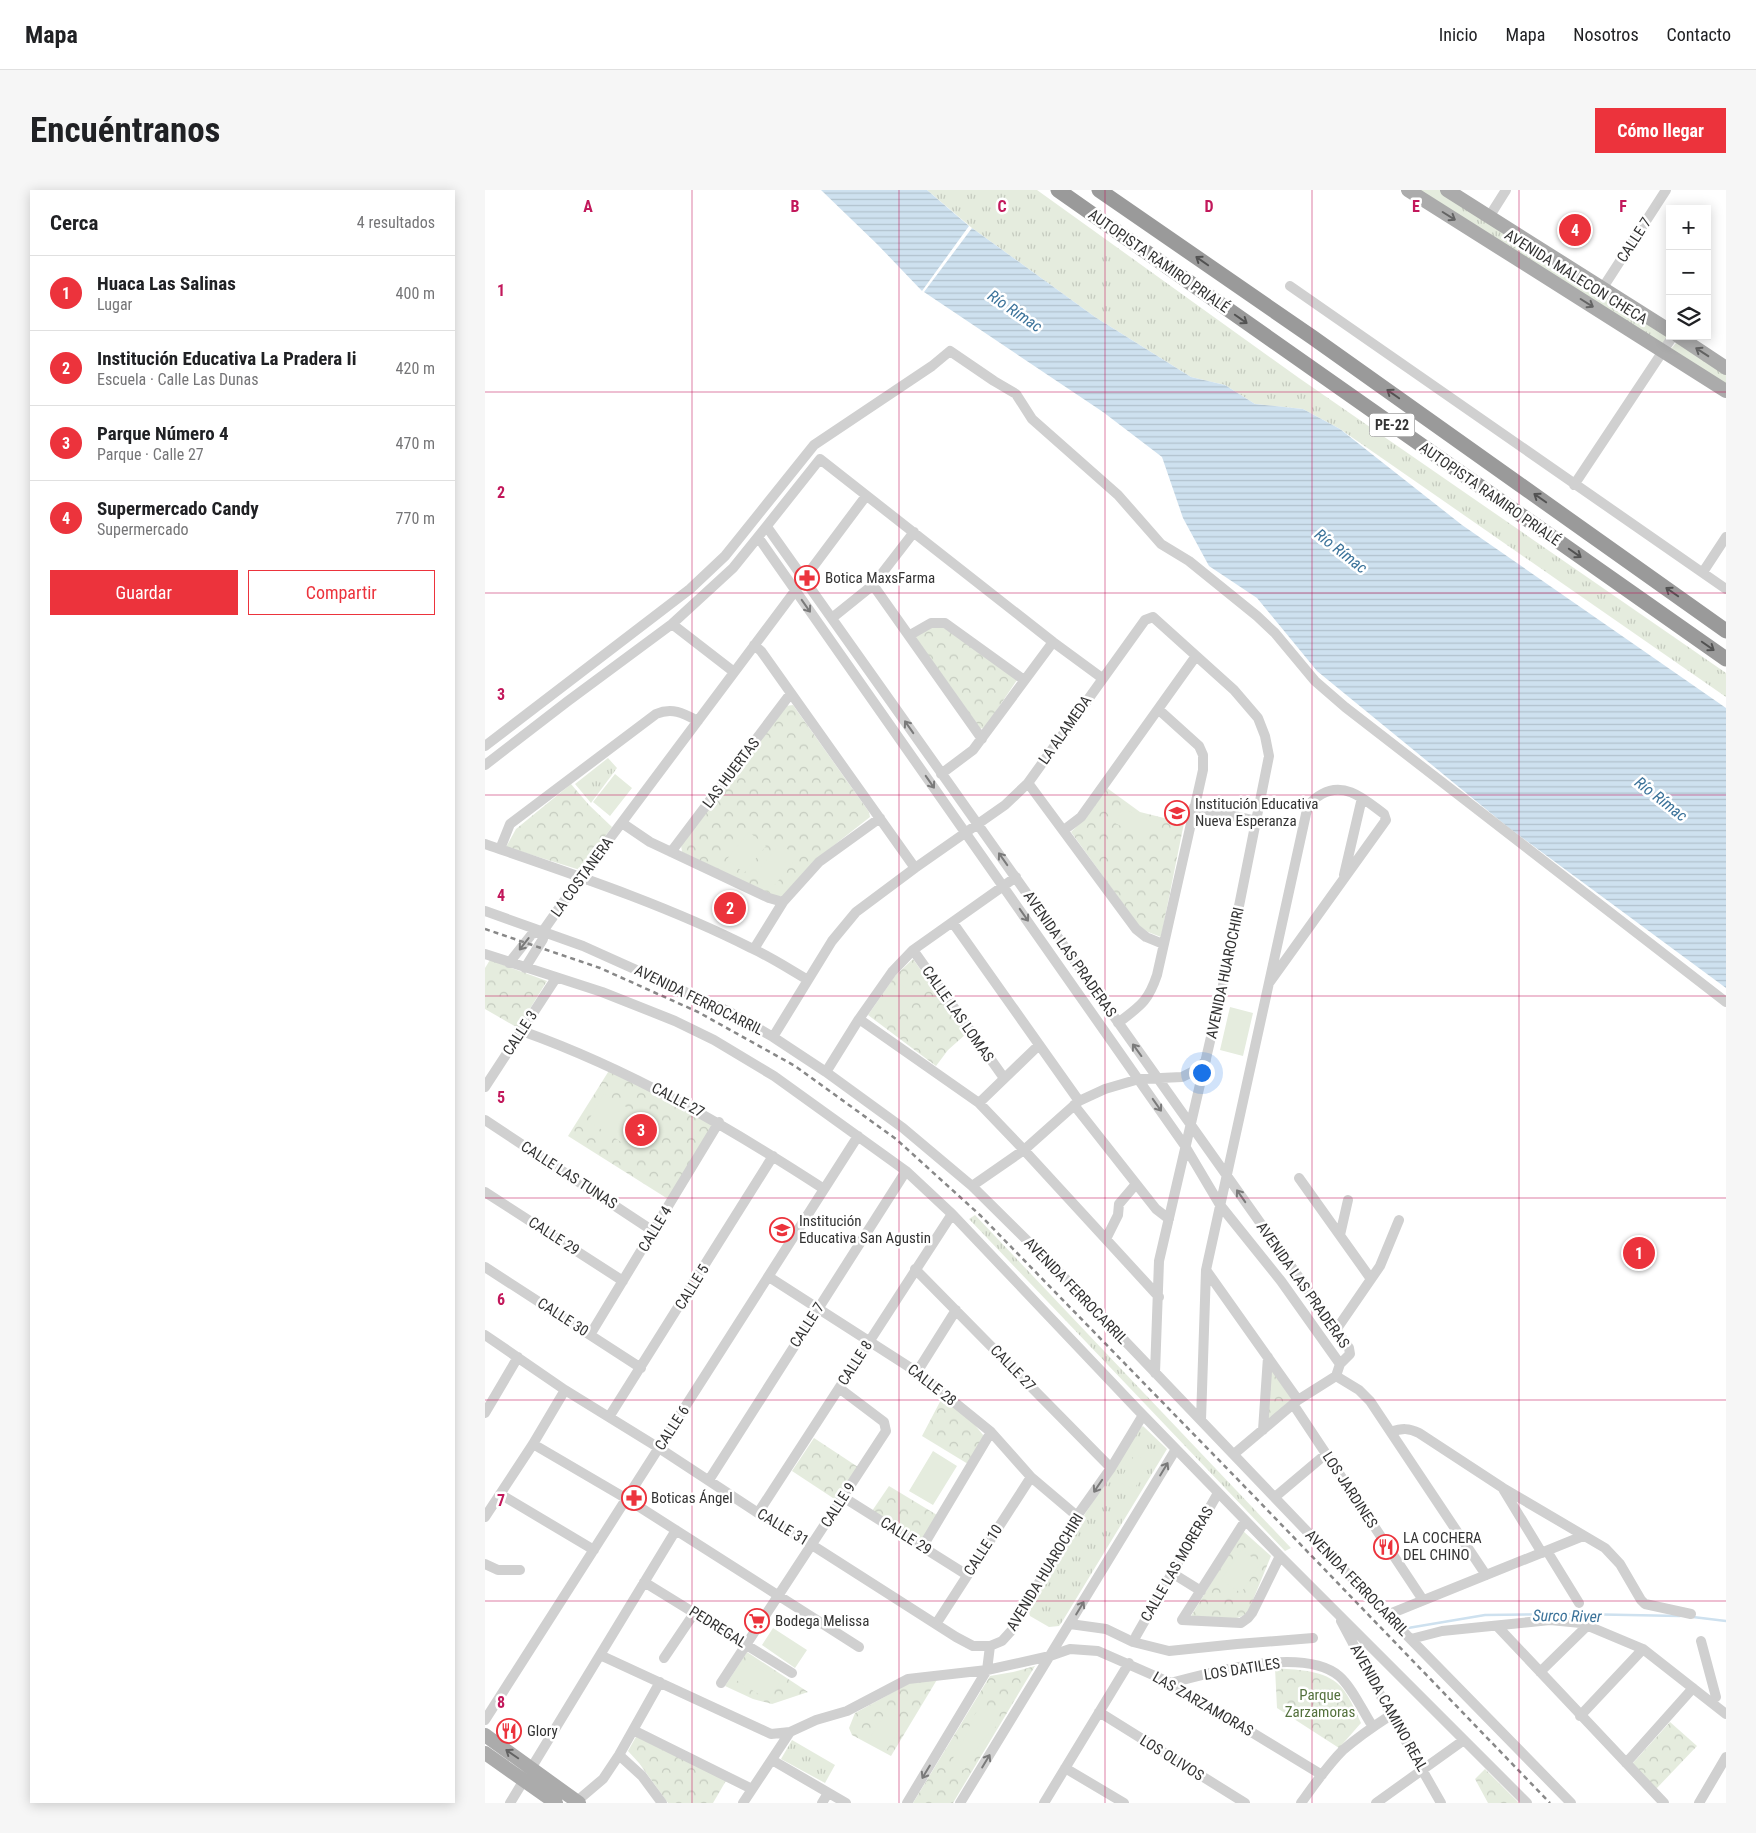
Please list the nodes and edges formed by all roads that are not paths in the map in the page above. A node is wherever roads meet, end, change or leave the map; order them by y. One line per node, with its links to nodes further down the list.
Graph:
1 (1058, 190): 35 (highway, AUTOPISTA RAMIRO PRIALÉ / PE-22, one-way to 35)
2 (1099, 190): 30 (highway, AUTOPISTA RAMIRO PRIALÉ / PE-22, one-way to 2)
3 (1408, 190): 13 (main road, AVENIDA MALECON CHECA, one-way to 13)
4 (1447, 190): 7 (main road, AVENIDA MALECON CHECA)
5 (1506, 190): 7 (street)
6 (1666, 190): 9 (street, CALLE 7)
7 (1489, 217): 9 (main road, AVENIDA MALECON CHECA)
8 (1289, 286): 16 (street)
9 (1602, 289): 10 (main road, AVENIDA MALECON CHECA)
10 (1666, 329)
11 (1671, 340): 13 (street)
12 (1684, 340): 14 (main road, one-way to 12)
13 (1664, 352): 15 (main road, AVENIDA MALECON CHECA); 16 (street)
14 (1726, 368)
15 (1726, 391)
16 (1574, 485): 22 (street)
17 (866, 496): 18 (street); 19 (street); 23 (street, LA COSTANERA)
18 (767, 527): 21 (street); 23 (street, AVENIDA LAS PRADERAS)
19 (914, 532): 24 (street); 32 (street)
20 (1726, 536): 22 (street)
21 (759, 537): 26 (street, AVENIDA LAS PRADERAS); 29 (street)
22 (1703, 572): 25 (street)
23 (803, 578): 26 (street, LA COSTANERA); 28 (street, AVENIDA LAS PRADERAS)
24 (873, 585): 28 (street); 31 (street)
25 (1726, 589)
26 (795, 590): 33 (street, LA COSTANERA); 54 (street, AVENIDA LAS PRADERAS, one-way to 54)
27 (1153, 617): 34 (street, AVENIDA HUAROCHIRI); 37 (street, LA ALAMEDA)
28 (832, 618): 45 (street, AVENIDA LAS PRADERAS, one-way to 28)
29 (673, 624): 36 (street); 44 (street)
30 (1726, 630)
31 (910, 635): 38 (street); 42 (street)
32 (1053, 642): 37 (street); 38 (street)
33 (753, 645): 36 (street, LA COSTANERA); 39 (street)
34 (1196, 656): 40 (street); 50 (street, AVENIDA HUAROCHIRI)
35 (1726, 659)
36 (734, 672): 41 (street, LA COSTANERA)
37 (1102, 678): 46 (street, LA ALAMEDA)
38 (1024, 680): 42 (street)
39 (791, 693): 49 (street); 57 (street, LAS HUERTAS)
40 (1158, 709): 48 (street); 53 (street)
41 (698, 720): 51 (street, LA COSTANERA); 56 (street)
42 (982, 739): 45 (street)
43 (485, 746): 76 (street)
44 (485, 765)
45 (941, 774): 52 (street, AVENIDA LAS PRADERAS)
46 (1028, 783): 52 (street, LA ALAMEDA); 53 (street)
47 (1361, 798): 61 (street); 61 (street); 75 (street)
48 (1194, 808): 50 (street); 67 (street)
49 (880, 818): 58 (street); 63 (street)
50 (1256, 821): 82 (street, AVENIDA HUAROCHIRI)
51 (622, 823): 57 (street); 59 (street, LA COSTANERA)
52 (978, 824): 54 (street, LA ALAMEDA); 60 (street, AVENIDA LAS PRADERAS, one-way to 52)
53 (1064, 830): 67 (street)
54 (966, 832): 58 (street, LA ALAMEDA); 62 (street, AVENIDA LAS PRADERAS)
55 (485, 844): 56 (street)
56 (501, 849): 59 (street)
57 (671, 852): 63 (street)
58 (915, 868): 74 (street, LA ALAMEDA)
59 (581, 877): 66 (street, LA COSTANERA); 68 (street)
60 (1016, 877): 62 (street); 78 (street, AVENIDA LAS PRADERAS)
61 (1343, 880): 75 (street)
62 (1004, 886): 65 (street); 85 (street, AVENIDA LAS PRADERAS, one-way to 85)
63 (783, 902): 68 (street)
64 (485, 911): 66 (street, AVENIDA FERROCARRIL)
65 (953, 923): 69 (street); 81 (street)
66 (543, 931): 71 (street, LA COSTANERA, one-way to 71); 72 (street, LA COSTANERA); 80 (street, AVENIDA FERROCARRIL)
67 (1163, 944): 78 (street)
68 (754, 949): 74 (street)
69 (913, 950): 77 (street); 84 (street, CALLE LAS LOMAS)
70 (485, 955): 71 (street, AVENIDA FERROCARRIL)
71 (509, 963): 72 (street, AVENIDA FERROCARRIL)
72 (525, 968): 73 (street, AVENIDA FERROCARRIL)
73 (556, 978): 79 (street, CALLE 3); 93 (street, AVENIDA FERROCARRIL)
74 (808, 980): 80 (street, LA ALAMEDA)
75 (1269, 983): 98 (street)
76 (1726, 1002)
77 (859, 1019): 83 (street); 88 (street)
78 (1117, 1023): 86 (street, AVENIDA LAS PRADERAS, one-way to 78)
79 (522, 1030): 87 (street, CALLE 3); 91 (street, CALLE 27)
80 (773, 1037): 83 (street, AVENIDA FERROCARRIL)
81 (1039, 1045): 84 (street); 89 (street)
82 (1207, 1060): 86 (street); 92 (street, AVENIDA HUAROCHIRI)
83 (826, 1072): 101 (street, AVENIDA FERROCARRIL)
84 (1004, 1078): 88 (street)
85 (1139, 1079): 86 (street); 89 (street); 94 (street, AVENIDA LAS PRADERAS, one-way to 94)
86 (1158, 1079): 92 (street, AVENIDA LAS PRADERAS)
87 (485, 1087)
88 (979, 1103): 95 (street)
89 (1076, 1103): 95 (street); 100 (street)
90 (485, 1120): 109 (street, CALLE LAS TUNAS)
91 (719, 1122): 96 (street, CALLE 27); 109 (street, CALLE 4)
92 (1190, 1124): 94 (street, AVENIDA HUAROCHIRI); 98 (street, AVENIDA LAS PRADERAS)
93 (858, 1136): 97 (street, AVENIDA FERROCARRIL); 102 (street, CALLE 6)
94 (1185, 1146): 105 (street, AVENIDA LAS PRADERAS); 107 (street, AVENIDA HUAROCHIRI)
95 (1024, 1150): 101 (street); 111 (street)
96 (773, 1156): 102 (street, CALLE 27); 128 (street, CALLE 5)
97 (906, 1171): 106 (street, AVENIDA FERROCARRIL); 119 (street, CALLE 7)
98 (1227, 1176): 105 (street); 121 (street, AVENIDA LAS PRADERAS, one-way to 98)
99 (1299, 1178): 110 (street)
100 (1137, 1184): 107 (street); 111 (street)
101 (972, 1186): 130 (street, AVENIDA FERROCARRIL)
102 (824, 1189): 115 (street, CALLE 6)
103 (485, 1192): 117 (street, CALLE 29)
104 (1348, 1200): 110 (street)
105 (1220, 1205): 114 (street); 127 (street, AVENIDA LAS PRADERAS)
106 (952, 1214): 113 (street, CALLE 8); 136 (street, AVENIDA FERROCARRIL)
107 (1169, 1219): 118 (street, AVENIDA HUAROCHIRI)
108 (1399, 1220): 116 (street)
109 (653, 1231): 117 (street, CALLE 4)
110 (1340, 1235): 116 (street)
111 (1106, 1240): 118 (street)
112 (485, 1267): 123 (street, CALLE 30)
113 (915, 1269): 120 (street, CALLE 27); 124 (street, CALLE 8)
114 (1206, 1270): 126 (street, LOS JARDINES); 138 (street)
115 (769, 1277): 119 (street, CALLE 28); 143 (street, CALLE 6)
116 (1371, 1279): 121 (street)
117 (623, 1281): 123 (street, CALLE 4)
118 (1159, 1297): 130 (street, AVENIDA HUAROCHIRI)
119 (818, 1308): 124 (street, CALLE 28); 149 (street, CALLE 7)
120 (956, 1310): 129 (street); 147 (street, CALLE 27)
121 (1336, 1330): 127 (street, AVENIDA LAS PRADERAS)
122 (485, 1335): 125 (street, CALLE 31)
123 (590, 1335): 128 (street, CALLE 30)
124 (869, 1341): 129 (street, CALLE 28); 132 (street, CALLE 8)
125 (519, 1357): 133 (street, CALLE 31); 135 (street)
126 (1268, 1357): 134 (street, LOS JARDINES); 139 (street)
127 (1340, 1364): 131 (street)
128 (641, 1368): 137 (street, CALLE 5)
129 (917, 1372): 140 (street, CALLE 28)
130 (1155, 1373): 138 (street, AVENIDA FERROCARRIL)
131 (1336, 1376): 134 (street); 141 (street)
132 (839, 1388): 153 (street, CALLE 9); 156 (street, CALLE 8)
133 (565, 1390): 137 (street, CALLE 31); 142 (street)
134 (1296, 1402): 139 (street); 146 (street, LOS JARDINES)
135 (485, 1414)
136 (1143, 1415): 144 (street, AVENIDA FERROCARRIL); 147 (street, AVENIDA HUAROCHIRI)
137 (609, 1417): 143 (street, CALLE 31)
138 (1201, 1420): 145 (street, AVENIDA FERROCARRIL)
139 (1263, 1430): 145 (street)
140 (991, 1432): 148 (street, CALLE 28); 163 (street)
141 (1391, 1432): 150 (street); 171 (street)
142 (533, 1444): 152 (street); 155 (street)
143 (659, 1448): 149 (street, CALLE 31); 155 (street, CALLE 6)
144 (1176, 1449): 151 (street, AVENIDA FERROCARRIL); 182 (street, one-way to 144)
145 (1234, 1454): 154 (street, AVENIDA FERROCARRIL)
146 (1326, 1454): 154 (street); 175 (street, LOS JARDINES)
147 (1111, 1468): 157 (street, AVENIDA HUAROCHIRI, one-way to 157)
148 (1031, 1477): 157 (street, CALLE 28); 170 (street, CALLE 10)
149 (709, 1480): 156 (street, CALLE 31)
150 (1503, 1488): 161 (street); 165 (street)
151 (1218, 1493): 159 (street, AVENIDA FERROCARRIL); 169 (street, CALLE LAS MORERAS)
152 (500, 1494): 158 (street); 164 (street)
153 (843, 1497): 162 (street, CALLE 9); 163 (street, CALLE 29)
154 (1275, 1497): 180 (street, AVENIDA FERROCARRIL)
155 (627, 1499): 160 (street); 164 (street, CALLE 6)
156 (759, 1513): 162 (street, CALLE 31)
157 (1077, 1516): 190 (street, AVENIDA HUAROCHIRI)
158 (485, 1518)
159 (1245, 1521): 166 (street, AVENIDA FERROCARRIL); 173 (street)
160 (676, 1530): 172 (street); 174 (street)
161 (1583, 1536): 165 (street); 179 (street)
162 (812, 1545): 174 (street, CALLE 9); 181 (street, CALLE 31)
163 (923, 1546): 170 (street, CALLE 29)
164 (594, 1550): 209 (street, CALLE 6)
165 (1544, 1552): 171 (street); 176 (street)
166 (1279, 1556): 173 (street); 178 (street, AVENIDA FERROCARRIL)
167 (485, 1564): 168 (street)
168 (520, 1570)
169 (1172, 1573): 173 (street); 185 (street, CALLE LAS MORERAS)
170 (967, 1575): 181 (street, CALLE 10)
171 (1486, 1575): 175 (street)
172 (644, 1582): 177 (street, PEDREGAL); 193 (street)
173 (1201, 1591)
174 (779, 1596): 189 (street, CALLE 9); 191 (street)
175 (1423, 1600): 180 (street)
176 (1579, 1603)
177 (695, 1612): 189 (street, PEDREGAL); 195 (street)
178 (1337, 1613): 206 (street, AVENIDA CAMINO REAL); 214 (street, AVENIDA FERROCARRIL)
179 (1691, 1614)
180 (1387, 1615): 187 (street, AVENIDA FERROCARRIL)
181 (935, 1624): 190 (street, CALLE 31)
182 (1070, 1624): 186 (street); 194 (street)
183 (1497, 1626): 184 (street); 187 (street); 199 (street)
184 (1587, 1626): 192 (street); 199 (street)
185 (1136, 1636)
186 (1313, 1638)
187 (1411, 1639): 243 (street, AVENIDA FERROCARRIL)
188 (1701, 1641): 204 (street)
189 (747, 1645): 198 (street, PEDREGAL); 201 (street, CALLE 9)
190 (990, 1646): 197 (street)
191 (859, 1647)
192 (1643, 1648): 203 (street); 208 (street)
193 (600, 1655): 200 (street); 220 (street)
194 (1050, 1656): 196 (street, LAS ZARZAMORAS); 197 (street, LAS ZARZAMORAS); 235 (street, one-way to 194)
195 (664, 1658)
196 (1129, 1663): 202 (street, LAS ZARZAMORAS); 205 (street)
197 (987, 1670): 212 (street, LAS ZARZAMORAS); 234 (street, one-way to 234)
198 (791, 1672)
199 (1540, 1672): 208 (street)
200 (660, 1682): 211 (street); 212 (street)
201 (721, 1683)
202 (1171, 1683): 210 (street, LOS DATILES); 223 (street, LAS ZARZAMORAS)
203 (1693, 1688): 204 (street); 219 (street)
204 (1716, 1697): 207 (street)
205 (1099, 1712): 221 (street); 238 (street, LOS OLIVOS)
206 (1391, 1714): 210 (street); 222 (street, AVENIDA CAMINO REAL)
207 (1726, 1714)
208 (1581, 1716): 219 (street)
209 (485, 1720)
210 (1373, 1727): 223 (street)
211 (633, 1730): 216 (street); 225 (street)
212 (790, 1732): 218 (street)
213 (485, 1735): 220 (main road, one-way to 213)
214 (1465, 1740): 222 (street); 242 (street, AVENIDA FERROCARRIL)
215 (485, 1752): 224 (main road)
216 (619, 1755): 227 (street); 230 (street)
217 (1726, 1757): 245 (street)
218 (771, 1760): 225 (street); 226 (street)
219 (1625, 1763): 244 (street)
220 (532, 1768): 224 (street); 227 (main road)
221 (1065, 1768): 236 (street); 237 (street)
222 (1422, 1770): 240 (street); 241 (street, AVENIDA CAMINO REAL)
223 (1322, 1775): 239 (street)
224 (524, 1780): 228 (street); 229 (main road)
225 (752, 1789): 231 (street)
226 (828, 1793): 232 (street); 233 (street)
227 (578, 1802)
228 (510, 1803)
229 (556, 1803)
230 (662, 1803)
231 (743, 1803)
232 (822, 1803)
233 (846, 1803)
234 (907, 1803)
235 (961, 1803)
236 (1044, 1803)
237 (1124, 1803)
238 (1245, 1803)
239 (1301, 1803)
240 (1376, 1803)
241 (1441, 1803)
242 (1527, 1803)
243 (1571, 1803)
244 (1664, 1803)
245 (1699, 1803)

